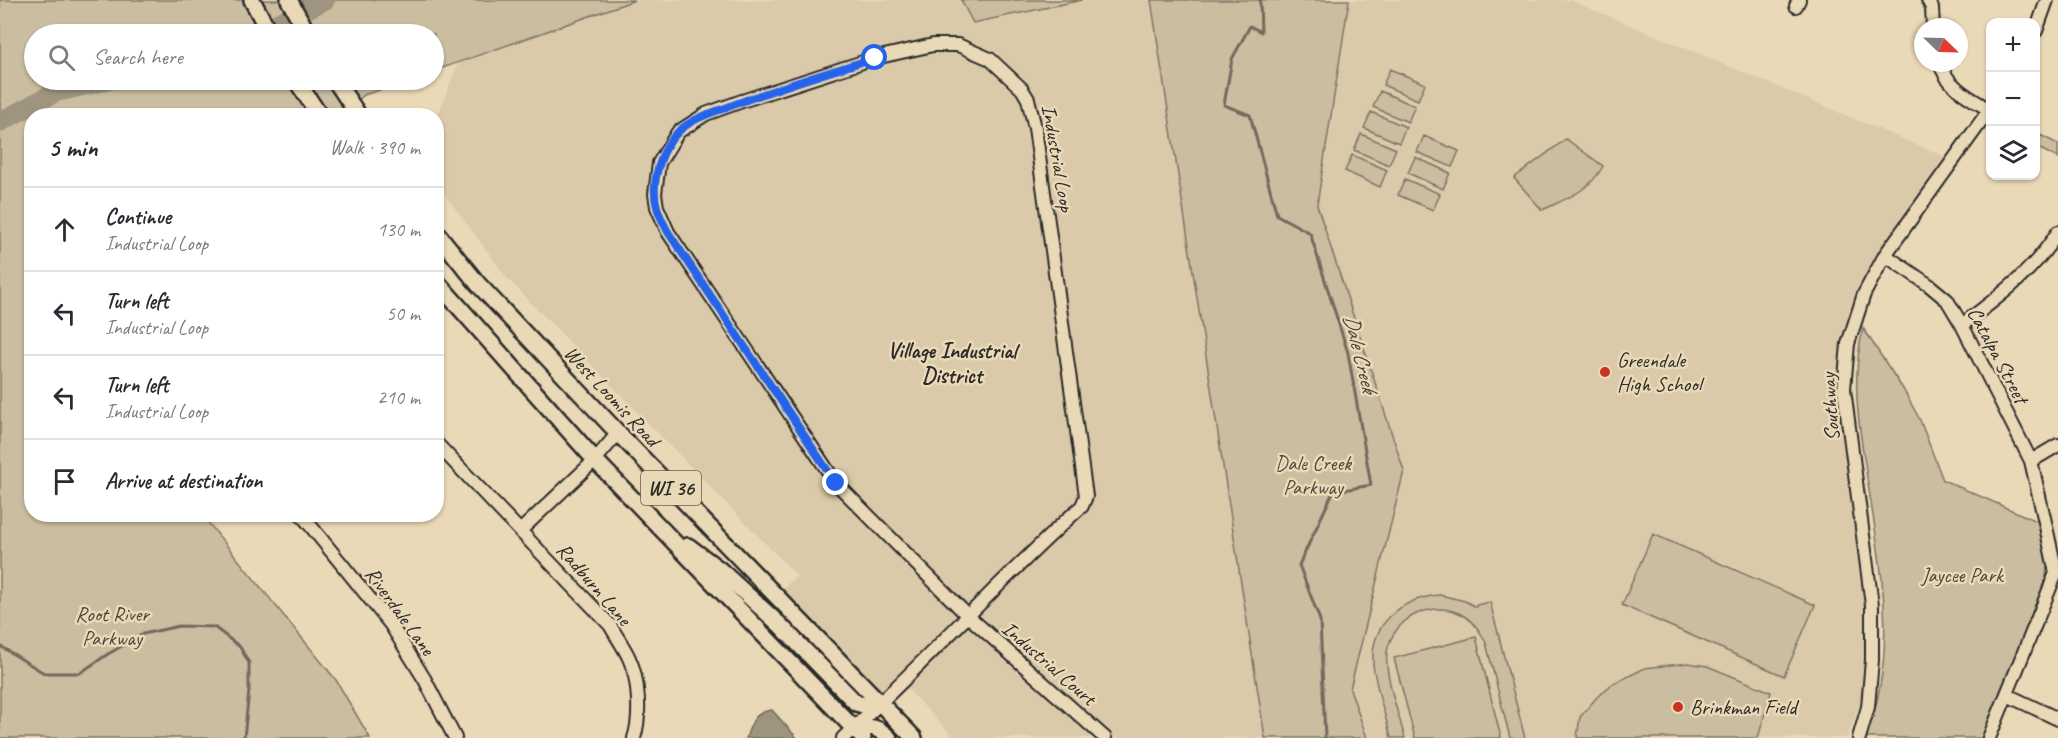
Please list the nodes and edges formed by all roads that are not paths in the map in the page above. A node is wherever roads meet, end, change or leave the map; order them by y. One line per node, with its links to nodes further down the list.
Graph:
1 (252, 0): 7 (main road)
2 (290, 0): 8 (main road)
3 (1928, 0): 5 (street)
4 (2047, 0): 6 (street)
5 (1933, 18)
6 (2040, 20)
7 (265, 24)
8 (303, 24)
9 (1943, 72): 12 (street)
10 (303, 90): 13 (main road)
11 (342, 90): 14 (main road)
12 (1986, 107)
13 (315, 108)
14 (354, 108)
15 (1986, 115): 18 (street, Southway)
16 (2058, 232): 20 (street)
17 (444, 242): 21 (main road, West Loomis Road / WI 36)
18 (1885, 255): 20 (street, Catalpa Street); 33 (street, Southway)
19 (444, 290): 24 (main road, WI 36)
20 (1962, 325): 25 (street, Catalpa Street)
21 (618, 433): 24 (street); 32 (main road, West Loomis Road / WI 36)
22 (2058, 445): 25 (street)
23 (444, 451): 28 (street, Radburn Lane)
24 (595, 460): 26 (main road, WI 36); 28 (street)
25 (2031, 460): 29 (street, Catalpa Street)
26 (648, 515): 32 (main road); 35 (main road, WI 36)
27 (307, 522): 36 (street, Riverdale Lane)
28 (521, 530): 37 (street, Radburn Lane)
29 (2057, 573): 31 (street, Catalpa Street)
30 (968, 616): 30 (street, Industrial Loop); 32 (street, Industrial Loop); 40 (street, Industrial Court)
31 (2007, 695): 34 (street); 43 (street, Catalpa Street)
32 (880, 703): 35 (street, Industrial Loop); 39 (main road, West Loomis Road / WI 36)
33 (1868, 707): 41 (street, Southway); 42 (street, Southway)
34 (2058, 719)
35 (853, 735): 38 (main road)
36 (454, 738)
37 (634, 738)
38 (889, 738)
39 (914, 738)
40 (1105, 738)
41 (1851, 738)
42 (1859, 738)
43 (1989, 738)

